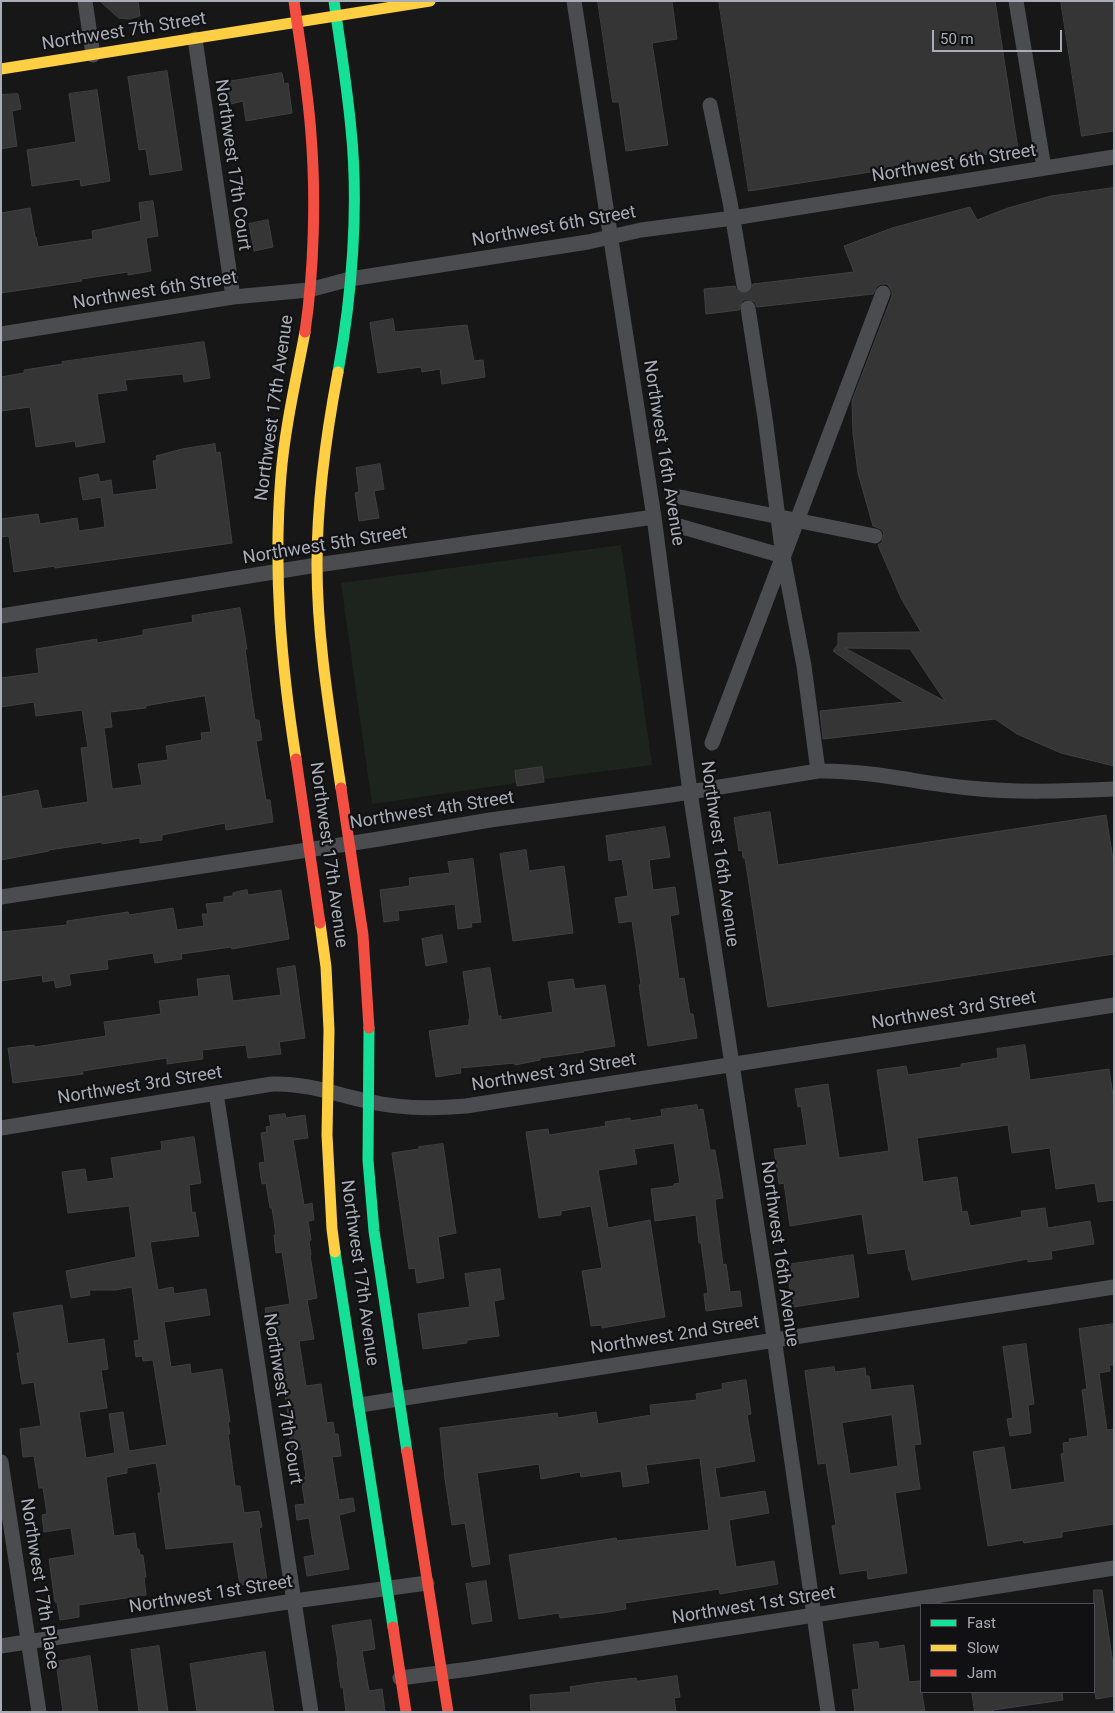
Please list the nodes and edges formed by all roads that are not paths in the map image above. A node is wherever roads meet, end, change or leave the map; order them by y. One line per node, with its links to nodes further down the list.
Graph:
1 (84, 1): 10 (street)
2 (294, 1): 8 (main road, Northwest 17th Avenue)
3 (334, 1): 7 (main road, Northwest 17th Avenue)
4 (430, 1): 7 (main road, Northwest 7th Street)
5 (574, 1): 16 (street, Northwest 16th Avenue)
6 (1016, 1): 14 (street)
7 (336, 16): 8 (main road, Northwest 7th Street); 17 (main road, Northwest 17th Avenue)
8 (297, 23): 9 (main road, Northwest 7th Street); 19 (main road, Northwest 17th Avenue)
9 (195, 39): 10 (main road, Northwest 7th Street); 21 (street, Northwest 17th Court)
10 (93, 55): 11 (main road, Northwest 7th Street)
11 (1, 69)
12 (710, 105): 15 (street)
13 (1114, 157): 14 (street, Northwest 6th Street)
14 (1044, 168): 15 (street, Northwest 6th Street)
15 (733, 218): 16 (street, Northwest 6th Street); 18 (street)
16 (611, 237): 17 (street, Northwest 6th Street); 26 (street, Northwest 16th Avenue)
17 (350, 279): 19 (street, Northwest 6th Street); 31 (main road, Northwest 17th Avenue)
18 (744, 285)
19 (309, 290): 21 (street, Northwest 6th Street); 32 (main road, Northwest 17th Avenue)
20 (883, 293): 27 (street)
21 (233, 297): 23 (street, Northwest 6th Street)
22 (748, 308): 25 (street)
23 (1, 334)
24 (675, 496): 25 (street)
25 (778, 516): 27 (street); 30 (street)
26 (654, 517): 31 (street, Northwest 5th Street); 37 (street, Northwest 16th Avenue)
27 (797, 520): 29 (street); 30 (street)
28 (679, 526): 30 (street)
29 (875, 536)
30 (783, 556): 34 (street); 35 (street)
31 (318, 565): 32 (street, Northwest 5th Street); 38 (main road, Northwest 17th Avenue)
32 (277, 572): 33 (street, Northwest 5th Street); 39 (main road, Northwest 17th Avenue)
33 (1, 616)
34 (712, 743)
35 (818, 771): 36 (street, Northwest 4th Street); 37 (street, Northwest 4th Street)
36 (1114, 789)
37 (690, 792): 38 (street, Northwest 4th Street); 42 (street, Northwest 16th Avenue)
38 (350, 843): 39 (street, Northwest 4th Street); 45 (main road, Northwest 17th Avenue)
39 (310, 850): 40 (street, Northwest 4th Street); 43 (main road, Northwest 17th Avenue)
40 (1, 897)
41 (1114, 1005): 42 (street, Northwest 3rd Street)
42 (732, 1064): 45 (street, Northwest 3rd Street); 48 (street, Northwest 16th Avenue)
43 (328, 1090): 44 (street, Northwest 3rd Street); 45 (street, Northwest 3rd Street); 50 (main road, Northwest 17th Avenue)
44 (216, 1093): 46 (street, Northwest 3rd Street); 55 (street, Northwest 17th Court)
45 (368, 1101): 49 (main road, Northwest 17th Avenue)
46 (1, 1128)
47 (1114, 1287): 48 (street, Northwest 2nd Street)
48 (773, 1340): 49 (street, Northwest 2nd Street); 56 (street, Northwest 16th Avenue)
49 (398, 1399): 50 (street, Northwest 2nd Street); 53 (main road, Northwest 17th Avenue)
50 (360, 1405): 54 (main road, Northwest 17th Avenue)
51 (1, 1462): 57 (street, Northwest 17th Place)
52 (1114, 1568): 56 (street, Northwest 1st Street)
53 (427, 1583): 54 (street, Northwest 1st Street); 59 (main road, Northwest 17th Avenue)
54 (387, 1589): 55 (street, Northwest 1st Street); 60 (main road, Northwest 17th Avenue)
55 (294, 1601): 57 (street, Northwest 1st Street); 62 (street, Northwest 17th Court)
56 (814, 1615): 59 (street, Northwest 1st Street); 65 (street, Northwest 16th Avenue)
57 (29, 1642): 58 (street, Northwest 1st Street); 61 (street, Northwest 17th Place)
58 (1, 1646)
59 (442, 1672): 60 (street, Northwest 1st Street); 64 (main road, Northwest 17th Avenue)
60 (400, 1678): 63 (main road, Northwest 17th Avenue)
61 (39, 1712)
62 (311, 1712)
63 (406, 1712)
64 (448, 1712)
65 (828, 1712)

